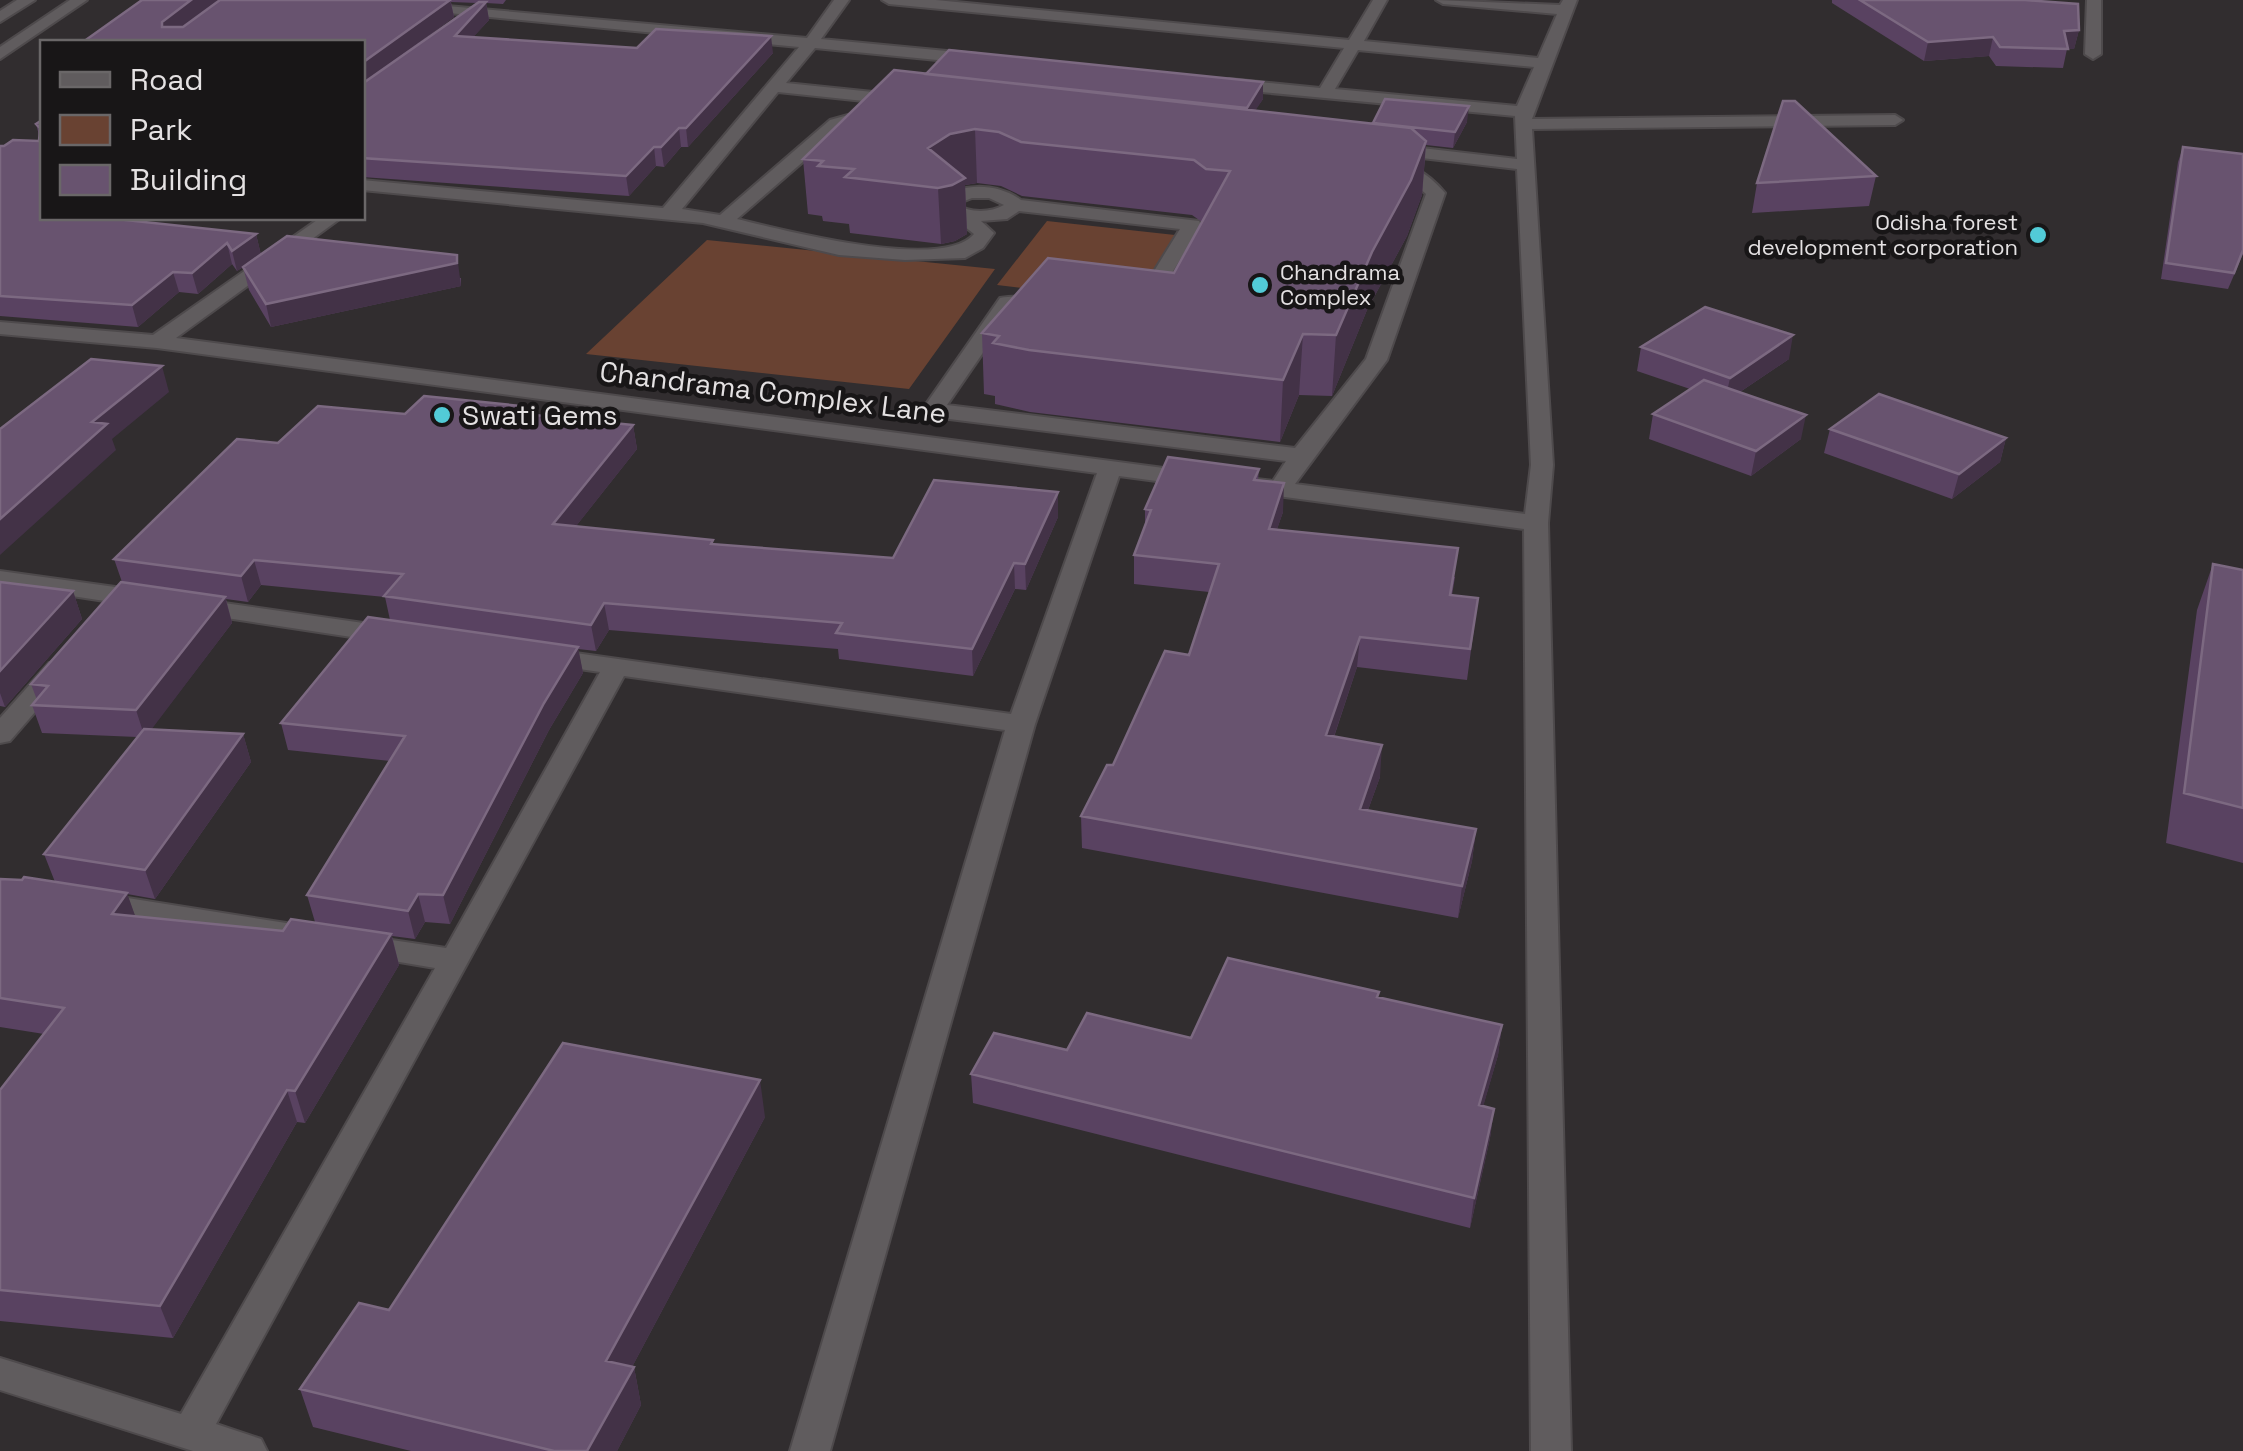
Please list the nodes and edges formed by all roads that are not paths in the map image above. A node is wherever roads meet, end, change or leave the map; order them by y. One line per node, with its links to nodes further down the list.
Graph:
1 (28, 0): 12 (street)
2 (80, 0): 16 (street)
3 (510, 0): 11 (street)
4 (842, 0): 14 (street)
5 (889, 0): 15 (street)
6 (1380, 0): 15 (street)
7 (1443, 0): 10 (street)
8 (2094, 0): 17 (street)
9 (402, 5): 11 (street)
10 (1568, 5): 19 (street)
11 (486, 11): 13 (street); 14 (street)
12 (0, 17)
13 (449, 32)
14 (811, 42): 18 (street); 21 (street)
15 (1352, 46): 19 (street); 22 (street)
16 (0, 54)
17 (2093, 54)
18 (989, 60)
19 (1544, 62): 23 (street)
20 (1206, 81): 22 (street)
21 (774, 87): 29 (street); 31 (street)
22 (1325, 93): 23 (street)
23 (1523, 118): 24 (street); 26 (street)
24 (1896, 120)
25 (1374, 147): 26 (street)
26 (1525, 165): 39 (street)
27 (1374, 168): 36 (street)
28 (366, 189): 29 (street)
29 (668, 214): 31 (street)
30 (329, 220): 35 (street)
31 (722, 223): 33 (street)
32 (1063, 308): 36 (street)
33 (1118, 314)
34 (1, 329): 35 (street, Chandrama Complex Lane)
35 (157, 342): 37 (street, Chandrama Complex Lane)
36 (1301, 456): 38 (street)
37 (1110, 468): 38 (street, Chandrama Complex Lane); 47 (street)
38 (1280, 489): 39 (street, Chandrama Complex Lane)
39 (1536, 524): 55 (street)
40 (0, 578): 41 (street)
41 (122, 596): 42 (street); 43 (street)
42 (97, 624)
43 (418, 638)
44 (73, 652): 48 (street)
45 (517, 653): 46 (street)
46 (616, 667): 47 (street); 50 (street)
47 (1021, 724): 54 (street)
48 (0, 735)
49 (76, 900): 50 (street)
50 (456, 960): 52 (street)
51 (0, 1374): 52 (street)
52 (191, 1434): 53 (street)
53 (247, 1451)
54 (810, 1451)
55 (1551, 1451)

